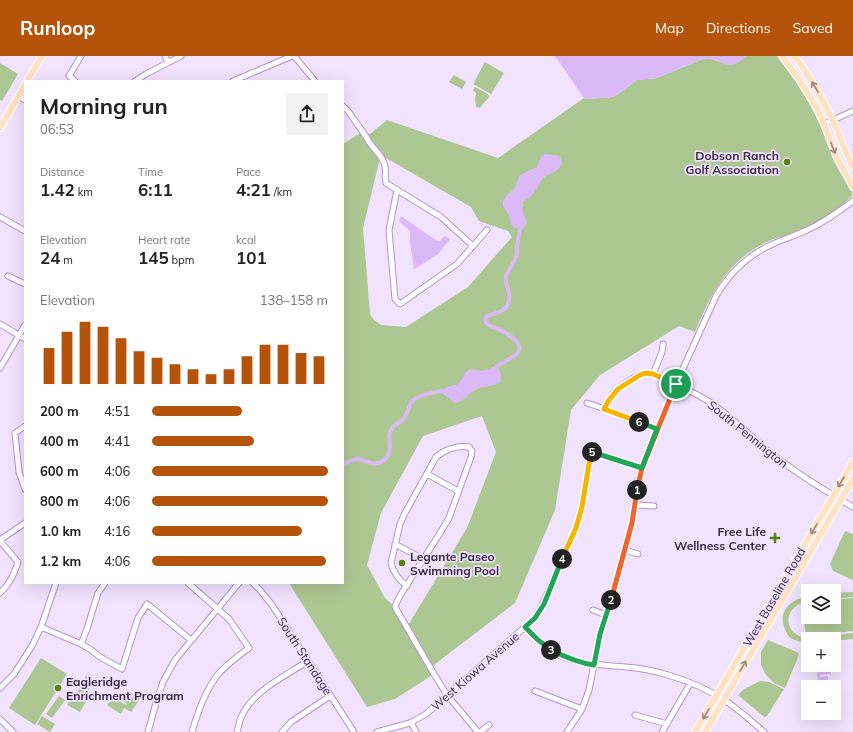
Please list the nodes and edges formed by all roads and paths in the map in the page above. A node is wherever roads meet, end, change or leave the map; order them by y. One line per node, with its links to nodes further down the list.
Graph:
1 (42, 56): 9 (main road)
2 (80, 56): 10 (street)
3 (164, 56): 8 (street)
4 (181, 56): 8 (street)
5 (293, 56): 12 (street); 13 (street)
6 (782, 56): 20 (main road)
7 (794, 56): 19 (main road, one-way to 7)
8 (168, 62): 11 (street)
9 (29, 80)
10 (74, 80)
11 (137, 80)
12 (235, 80)
13 (314, 80)
14 (24, 87): 15 (main road)
15 (19, 96): 16 (street); 21 (main road)
16 (24, 99)
17 (853, 111): 19 (street)
18 (345, 112): 24 (street)
19 (833, 120): 20 (street); 22 (main road)
20 (824, 124): 23 (main road, one-way to 23)
21 (0, 128)
22 (853, 167)
23 (853, 187)
24 (397, 190): 29 (street); 29 (street)
25 (853, 201): 39 (street)
26 (0, 217): 27 (street)
27 (24, 230)
28 (487, 230): 29 (street)
29 (473, 246)
30 (8, 276): 31 (street)
31 (24, 284)
32 (0, 324): 34 (street)
33 (24, 327): 34 (street)
34 (20, 336): 35 (street); 37 (street)
35 (24, 338)
36 (663, 344): 38 (street)
37 (0, 368)
38 (653, 374): 39 (street, South Pennington); 41 (street)
39 (676, 384): 43 (street); 50 (street, South Pennington)
40 (587, 403): 41 (street)
41 (604, 409): 43 (street)
42 (24, 427): 48 (street)
43 (657, 429): 45 (street)
44 (853, 462): 50 (main road, West Baseline Road, one-way to 50)
45 (642, 468): 52 (street); 72 (street, West Kiowa Avenue)
46 (427, 474): 49 (street); 49 (street); 57 (street)
47 (853, 479): 51 (main road, West Baseline Road)
48 (24, 486)
49 (458, 491): 60 (street)
50 (833, 495): 51 (street, South Pennington); 82 (main road, West Baseline Road, one-way to 82)
51 (840, 500): 54 (street, South Pennington); 83 (main road, West Baseline Road, one-way to 51)
52 (635, 505): 53 (street); 58 (street)
53 (654, 506)
54 (853, 507)
55 (24, 524): 56 (street)
56 (0, 540): 67 (street)
57 (395, 544): 60 (street); 66 (street)
58 (625, 550): 59 (street); 70 (street)
59 (638, 554)
60 (423, 559): 66 (street)
61 (56, 584): 71 (street)
62 (104, 584): 74 (street)
63 (189, 584): 68 (street)
64 (238, 584): 68 (street)
65 (254, 584): 75 (street, South Standage)
66 (407, 586): 80 (street)
67 (0, 593)
68 (218, 608): 73 (street); 92 (street)
69 (593, 610): 70 (street)
70 (606, 615): 76 (street)
71 (41, 627): 74 (street); 78 (street)
72 (525, 627): 76 (street); 80 (street, West Kiowa Avenue)
73 (191, 640): 74 (street); 91 (street)
74 (81, 644)
75 (308, 661): 81 (street, South Standage); 93 (street)
76 (594, 665): 77 (street); 84 (street)
77 (690, 683): 82 (street); 88 (street)
78 (0, 688)
79 (535, 691): 84 (street)
80 (447, 695): 87 (street, West Kiowa Avenue); 98 (street)
81 (330, 696): 94 (street); 95 (street, South Standage)
82 (716, 696): 83 (street); 101 (main road, West Baseline Road, one-way to 101)
83 (723, 700): 102 (main road, West Baseline Road); 103 (street)
84 (582, 709): 99 (street)
85 (635, 715): 88 (street)
86 (0, 719): 90 (street)
87 (411, 722): 96 (street, West Kiowa Avenue); 97 (street)
88 (667, 724): 100 (street)
89 (489, 725): 98 (street)
90 (13, 732)
91 (148, 732)
92 (192, 732)
93 (237, 732)
94 (282, 732)
95 (354, 732)
96 (377, 732)
97 (416, 732)
98 (479, 732)
99 (567, 732)
100 (662, 732)
101 (695, 732)
102 (705, 732)
103 (764, 732)

